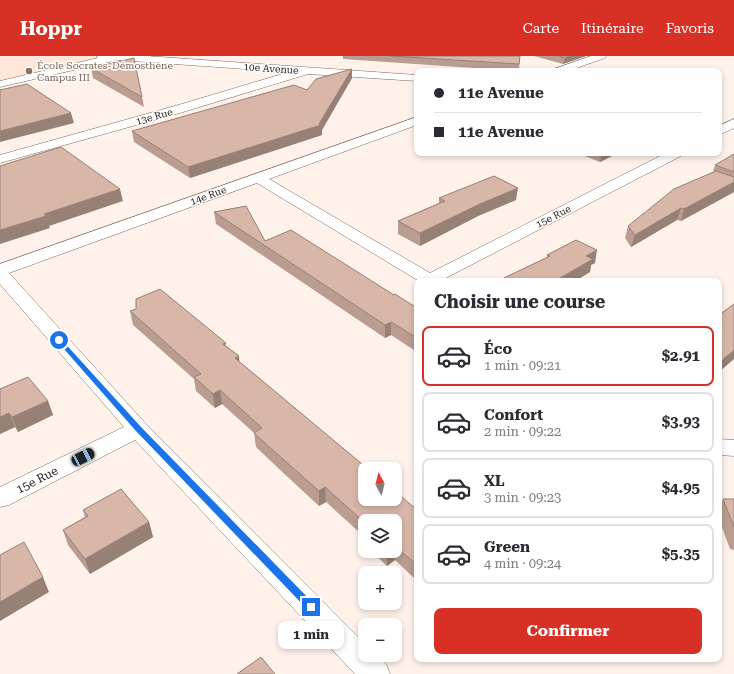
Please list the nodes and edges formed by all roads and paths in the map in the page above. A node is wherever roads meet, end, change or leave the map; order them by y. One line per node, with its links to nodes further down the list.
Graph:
1 (102, 56): 3 (street, 10e Avenue)
2 (601, 56): 4 (street)
3 (117, 57): 5 (street, 10e Avenue); 7 (street)
4 (567, 68)
5 (308, 70): 6 (street, 10e Avenue); 12 (street, 13e Rue)
6 (414, 78)
7 (0, 84)
8 (414, 122): 13 (street, 14e Rue)
9 (734, 123): 10 (street)
10 (722, 129)
11 (670, 156): 17 (street, 15e Rue)
12 (0, 159)
13 (258, 178): 14 (street, 14e Rue); 16 (street)
14 (0, 270)
15 (0, 273): 18 (street)
16 (427, 278)
17 (434, 278)
18 (138, 429): 21 (street, 15e Rue); 22 (street)
19 (722, 447): 20 (street)
20 (734, 448)
21 (0, 498)
22 (375, 674)

